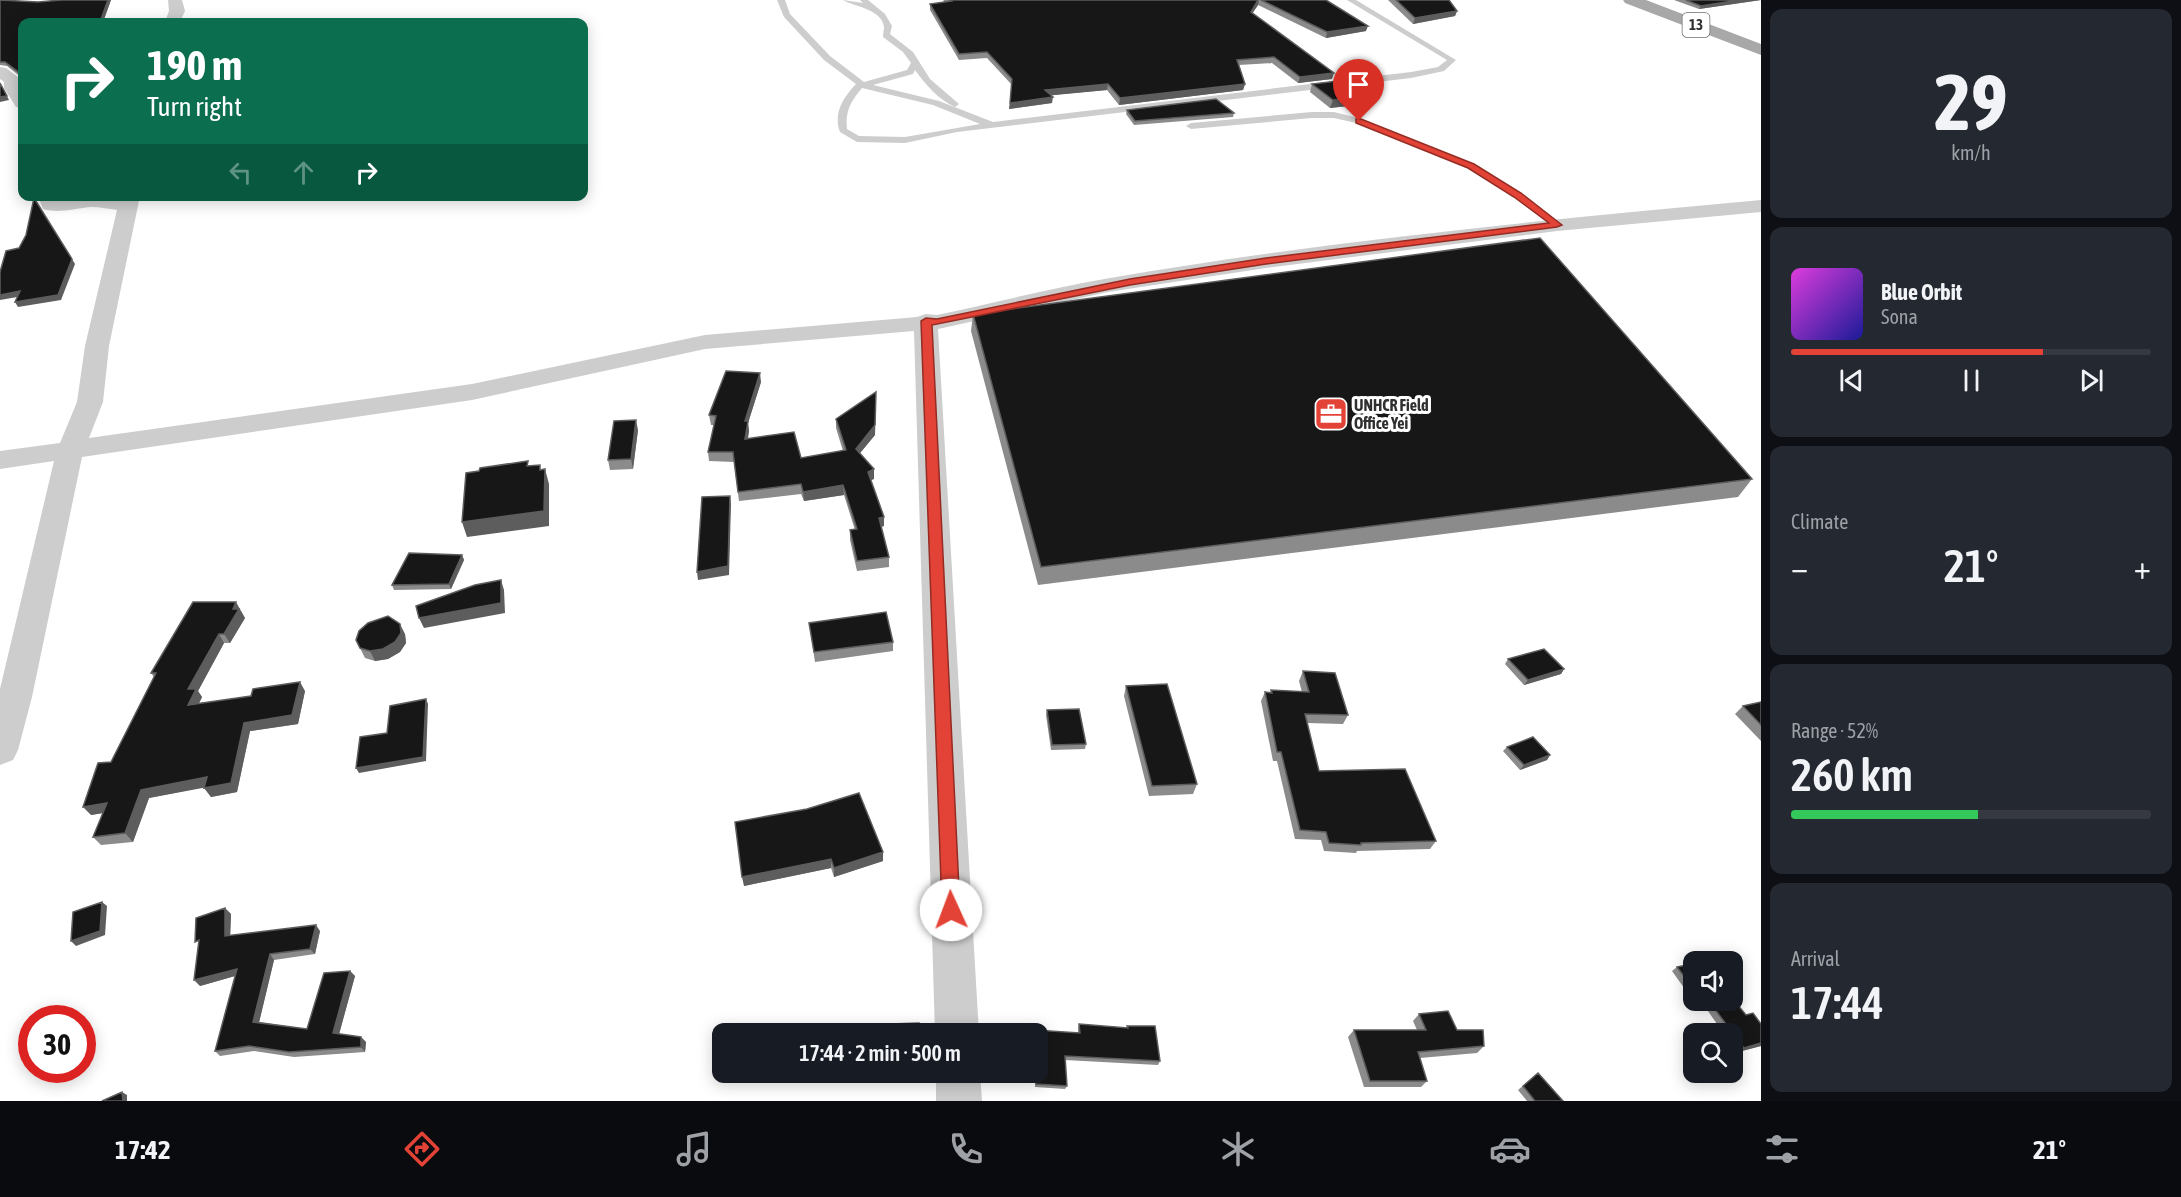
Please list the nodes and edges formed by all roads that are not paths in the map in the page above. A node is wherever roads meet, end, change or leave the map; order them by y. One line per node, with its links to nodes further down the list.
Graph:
1 (175, 0): 9 (street)
2 (781, 0): 13 (lane)
3 (847, 0): 8 (lane)
4 (864, 0): 8 (lane)
5 (1351, 0): 16 (lane)
6 (1631, 0): 7 (main road, 13)
7 (1649, 3): 10 (main road, 13)
8 (876, 10): 11 (lane)
9 (174, 18)
10 (1761, 50)
11 (915, 63): 13 (lane); 15 (lane)
12 (0, 72): 14 (street)
13 (863, 85): 15 (lane); 16 (lane)
14 (18, 96)
15 (966, 114): 16 (lane)
16 (994, 126)
17 (1191, 126): 23 (lane)
18 (49, 201): 20 (street)
19 (91, 201): 21 (street)
20 (91, 201)
21 (129, 201): 25 (street)
22 (1761, 207): 23 (street)
23 (1557, 225): 24 (street)
24 (926, 321): 25 (street); 28 (street)
25 (70, 450): 26 (street); 27 (street)
26 (0, 460)
27 (0, 750)
28 (957, 1023)
29 (958, 1083): 30 (street)
30 (959, 1101)

